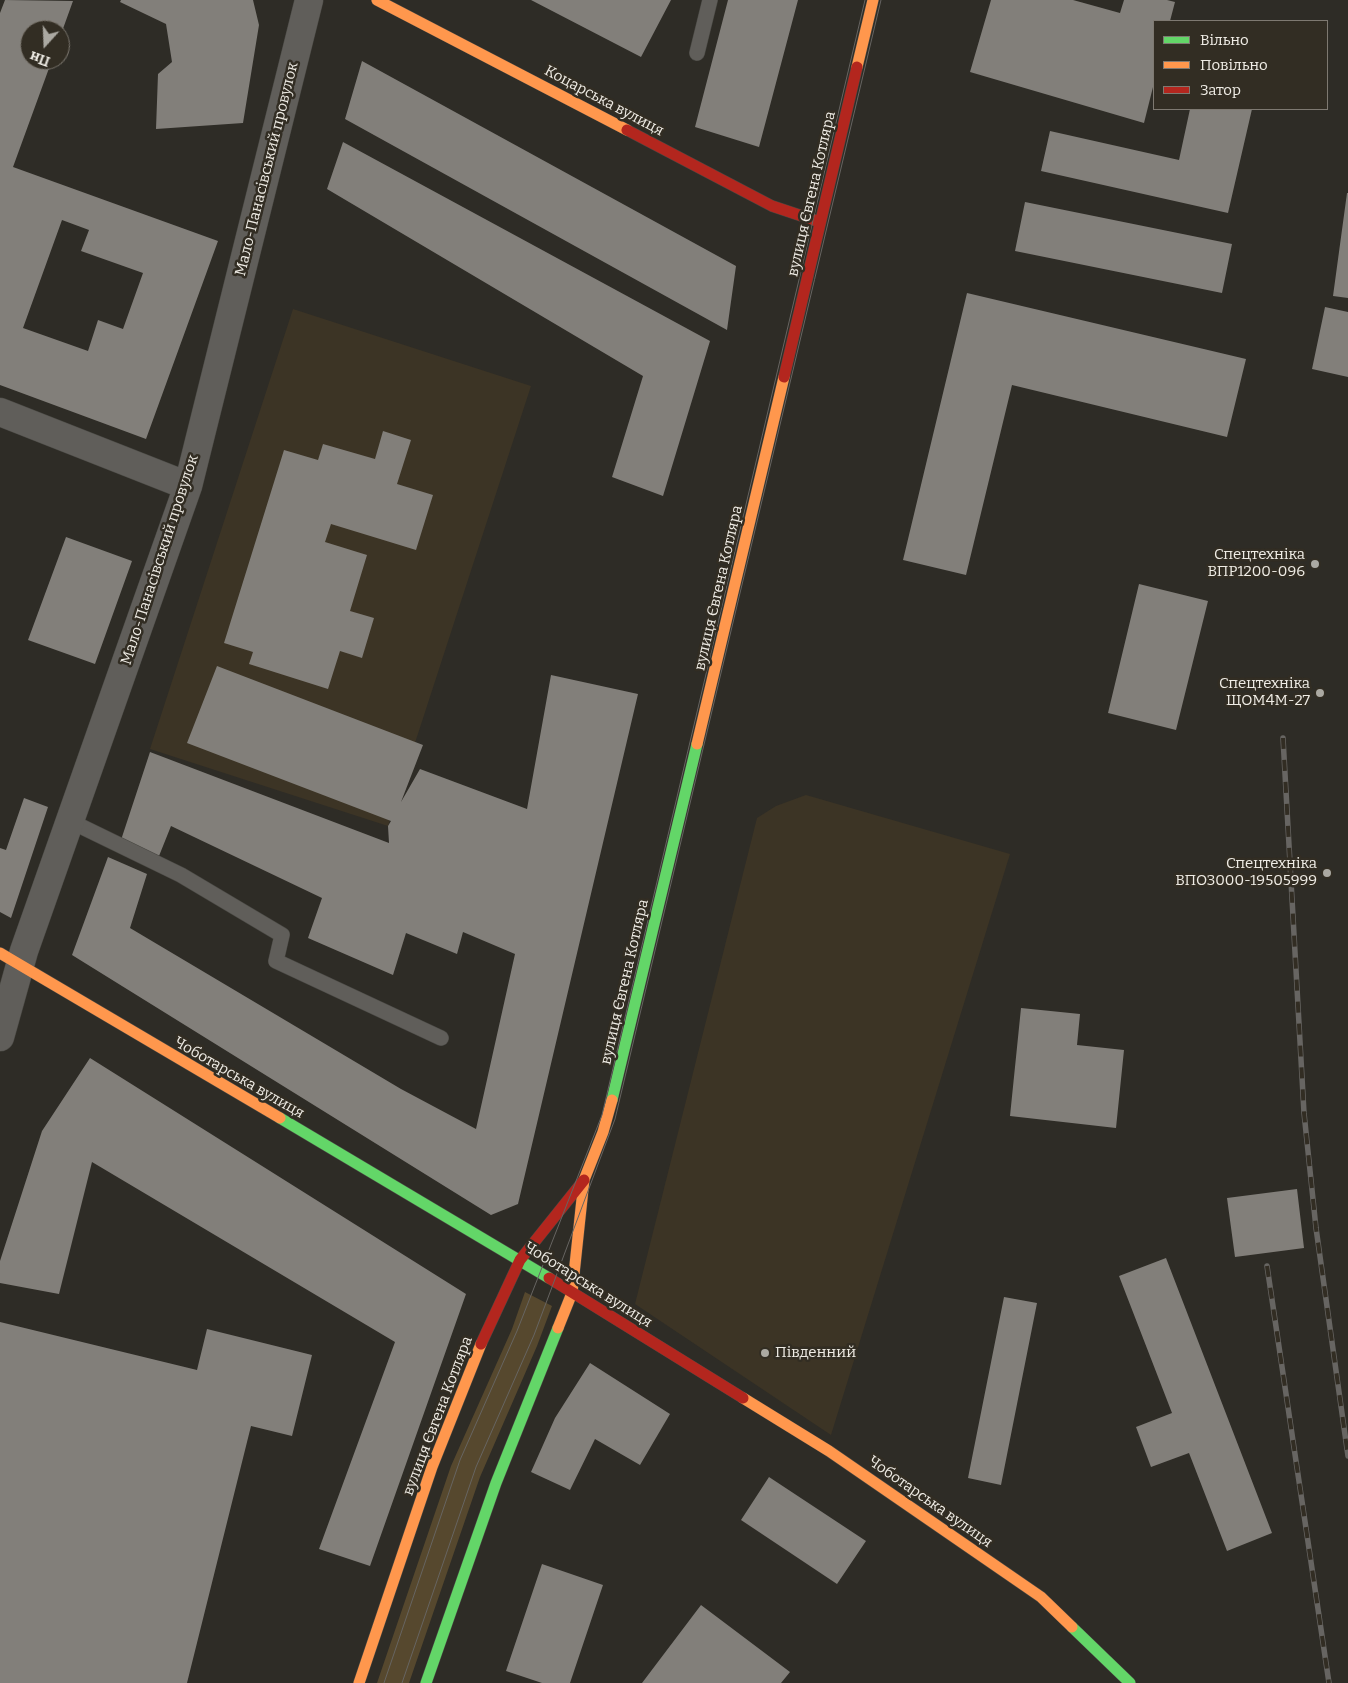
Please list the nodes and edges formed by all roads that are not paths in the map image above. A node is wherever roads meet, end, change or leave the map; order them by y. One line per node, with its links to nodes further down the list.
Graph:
1 (309, 0): 8 (street, Мало-Панасівський провулок)
2 (377, 0): 6 (main road, Коцарська вулиця)
3 (710, 0): 5 (lane)
4 (873, 0): 6 (main road, вулиця Євгена Котляра)
5 (697, 53)
6 (820, 222): 13 (main road, вулиця Євгена Котляра)
7 (0, 412): 8 (street)
8 (188, 486): 9 (street, Мало-Панасівський провулок)
9 (70, 821): 10 (street, Мало-Панасівський провулок); 12 (lane)
10 (10, 959): 11 (street, Мало-Панасівський провулок); 14 (main road, Чоботарська вулиця)
11 (0, 1037)
12 (441, 1038)
13 (584, 1180): 14 (main road, вулиця Євгена Котляра); 15 (main road, вулиця Євгена Котляра)
14 (520, 1260): 15 (main road, Чоботарська вулиця); 16 (main road, вулиця Євгена Котляра)
15 (572, 1292): 17 (main road, вулиця Євгена Котляра); 18 (main road, Чоботарська вулиця)
16 (359, 1683)
17 (426, 1683)
18 (1130, 1683)

